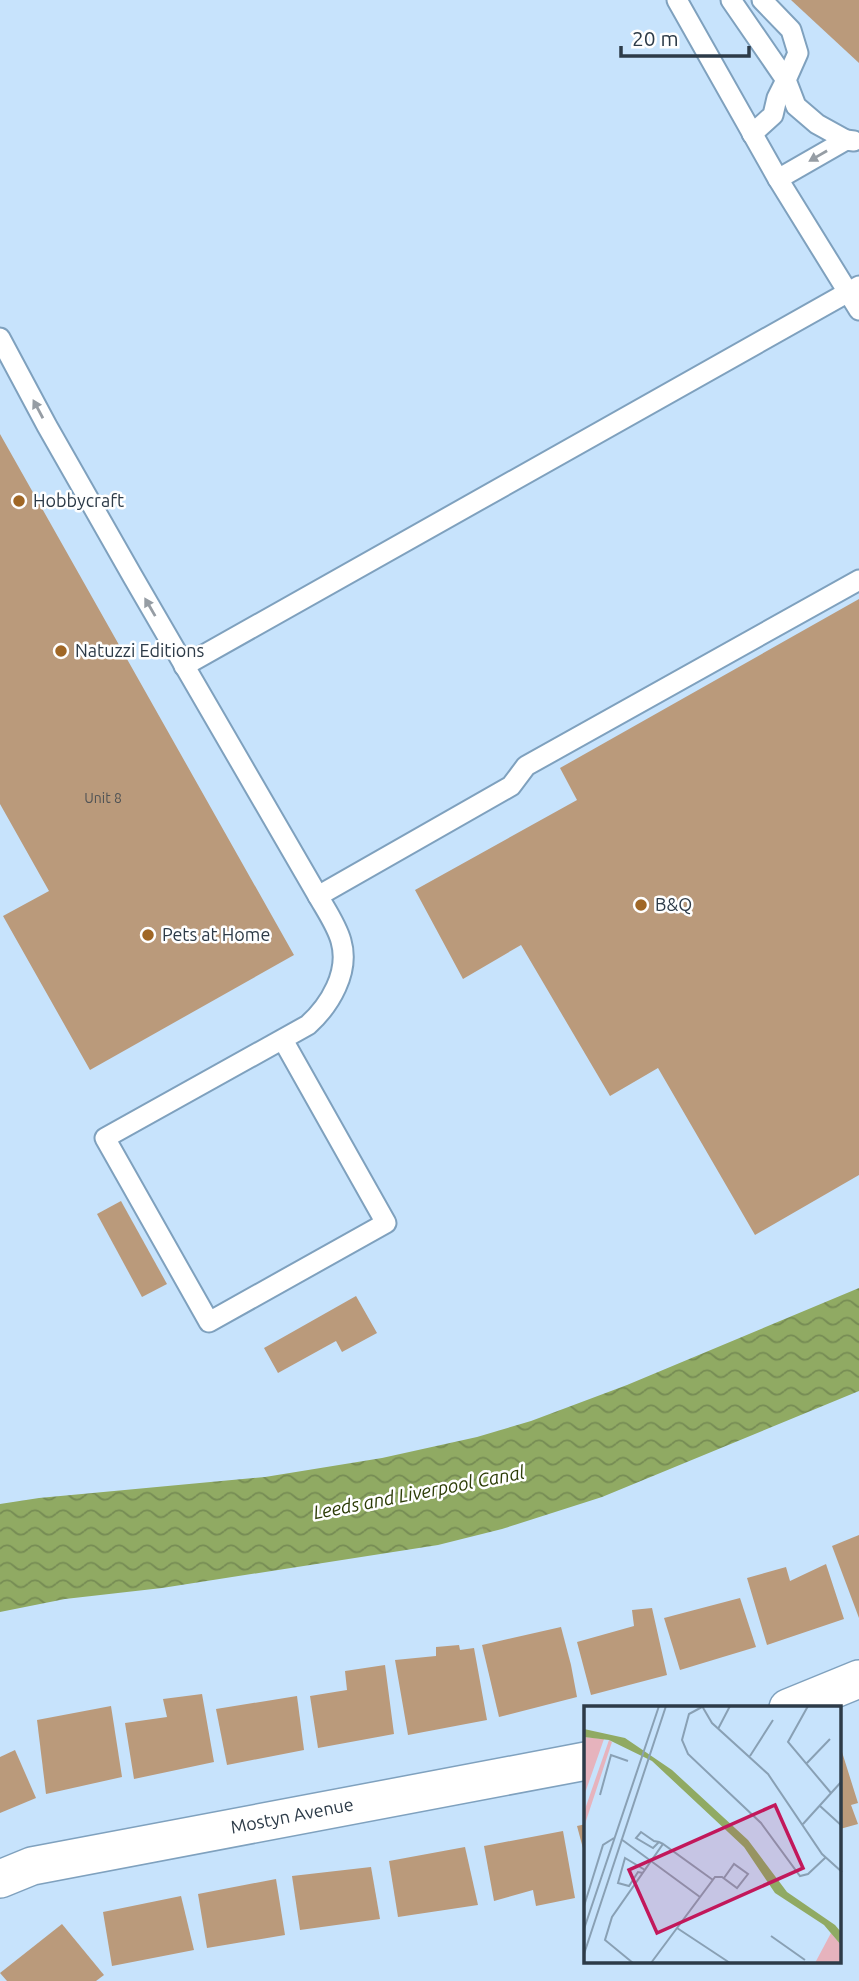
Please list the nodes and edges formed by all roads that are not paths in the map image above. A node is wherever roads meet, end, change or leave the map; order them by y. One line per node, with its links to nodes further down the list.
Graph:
1 (677, 0): 5 (lane)
2 (730, 0): 4 (lane)
3 (762, 0): 4 (lane)
4 (786, 80): 5 (lane); 6 (lane)
5 (752, 134): 7 (lane)
6 (853, 141): 7 (lane, one-way to 7)
7 (778, 179): 8 (lane)
8 (854, 288): 9 (lane); 12 (lane)
9 (859, 310)
10 (0, 338): 12 (lane, one-way to 10)
11 (859, 580): 13 (lane)
12 (184, 666): 13 (lane)
13 (318, 896): 14 (lane)
14 (283, 1040): 14 (lane)
15 (859, 1679): 16 (street)
16 (793, 1706)
17 (584, 1760): 18 (street, Mostyn Avenue)
18 (0, 1880)

